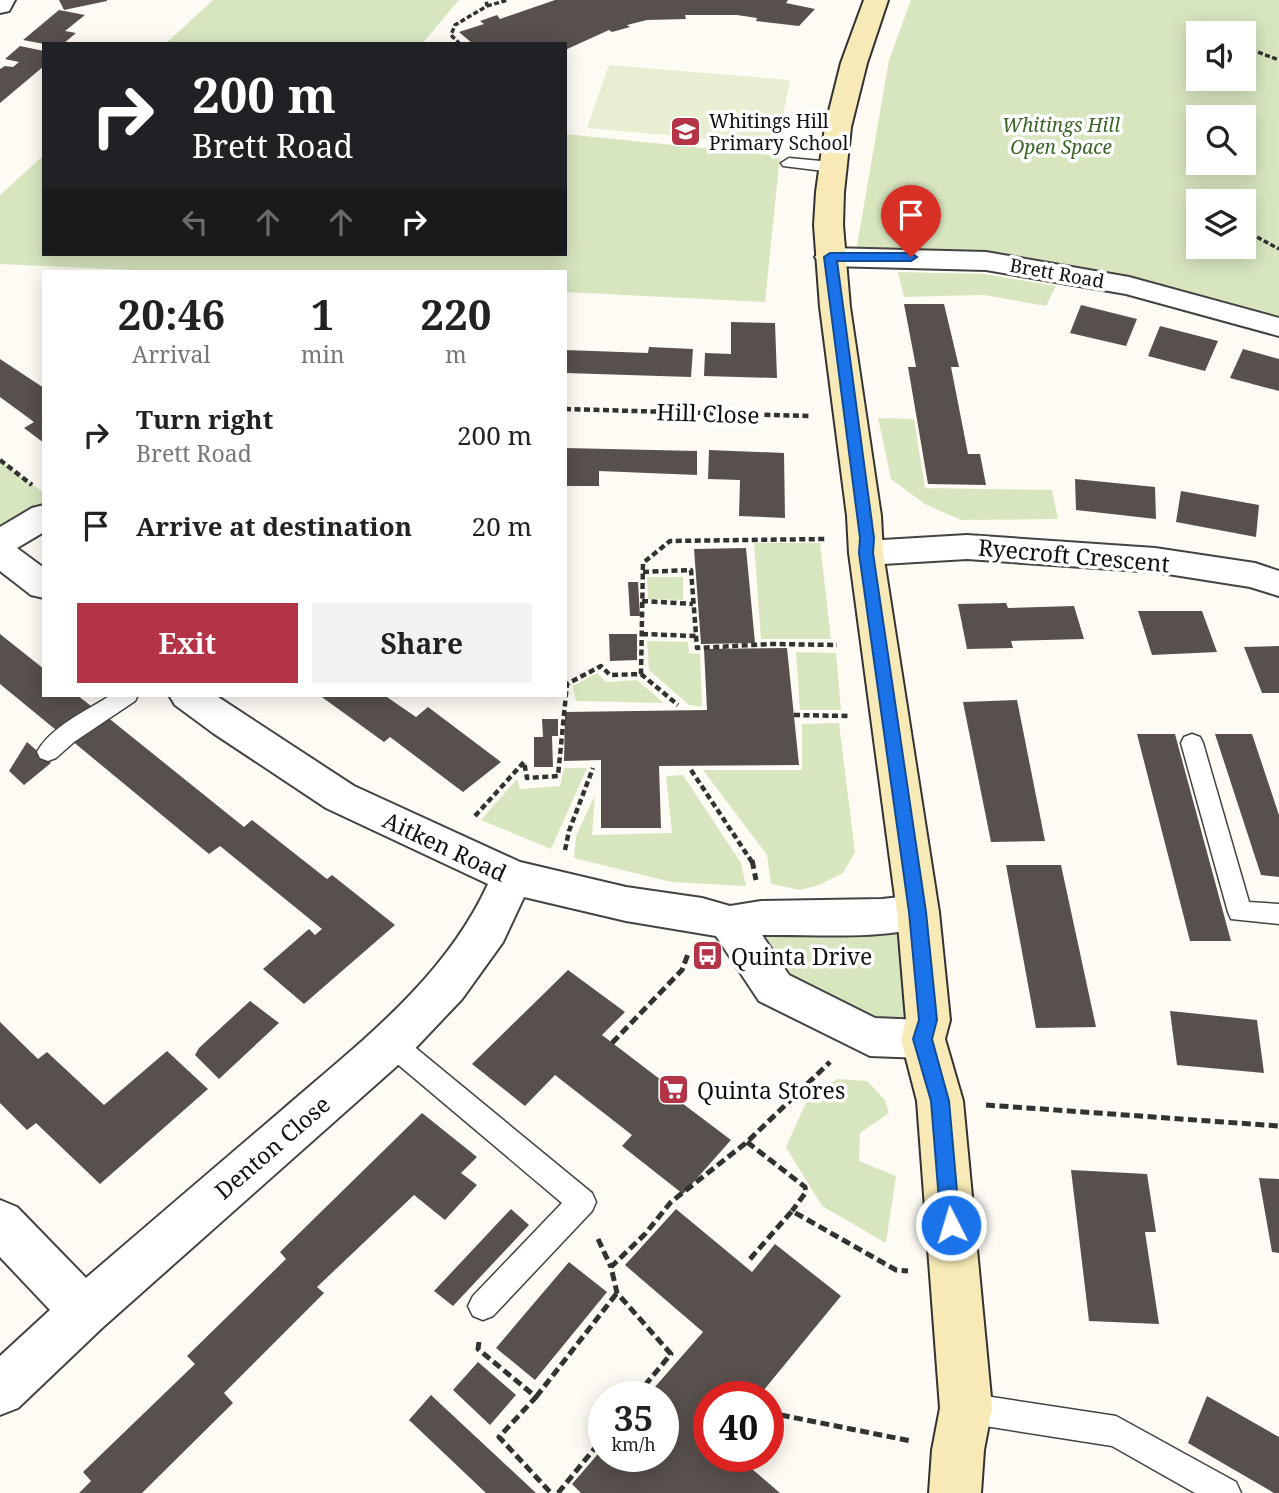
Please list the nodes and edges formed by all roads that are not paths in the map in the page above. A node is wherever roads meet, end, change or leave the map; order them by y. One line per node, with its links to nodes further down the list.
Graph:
1 (3, 0): 3 (street)
2 (876, 0): 5 (street)
3 (0, 6)
4 (789, 163): 5 (lane)
5 (832, 167): 6 (street)
6 (830, 257): 7 (street, Brett Road); 10 (street)
7 (1279, 327)
8 (42, 505): 9 (street)
9 (0, 542)
10 (866, 545): 13 (street, Ryecroft Crescent); 19 (street)
11 (0, 553): 12 (street)
12 (42, 584)
13 (1279, 584)
14 (124, 697): 17 (lane)
15 (191, 697): 18 (street, Aitken Road)
16 (1192, 743): 20 (lane)
17 (48, 752)
18 (512, 877): 21 (street, Aitken Road); 23 (street, Denton Close)
19 (918, 912): 21 (street, Aitken Road); 22 (street)
20 (1279, 914)
21 (731, 919): 22 (street)
22 (923, 1039): 28 (street)
23 (390, 1042): 25 (lane); 26 (street, Denton Close)
24 (0, 1223): 26 (street)
25 (483, 1306)
26 (85, 1311): 27 (street, Denton Close)
27 (0, 1390)
28 (959, 1450): 29 (lane)
29 (1225, 1493)

